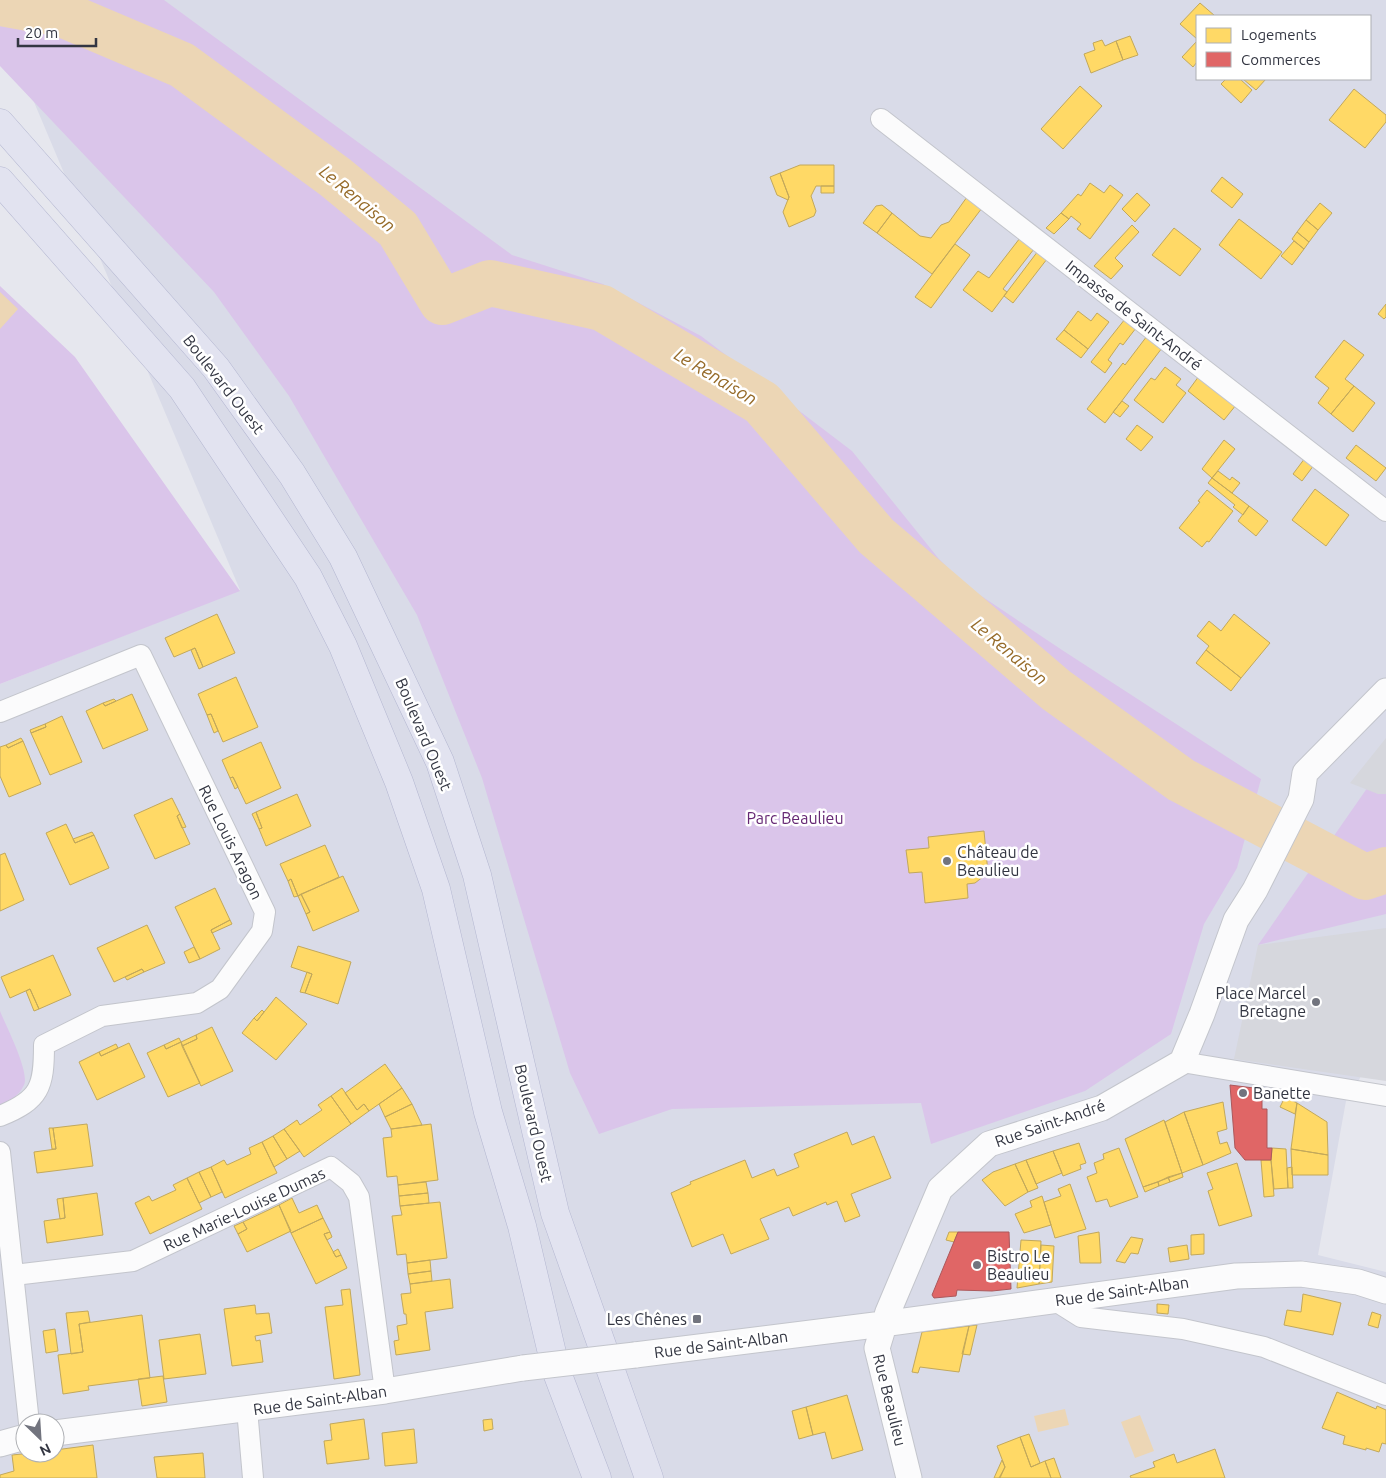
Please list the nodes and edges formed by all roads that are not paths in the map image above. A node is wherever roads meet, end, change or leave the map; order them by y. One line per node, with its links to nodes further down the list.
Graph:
1 (881, 119): 4 (street, Impasse de Saint-André)
2 (0, 124): 24 (main road, Boulevard Ouest)
3 (0, 181): 23 (main road)
4 (1386, 511)
5 (1386, 691): 7 (street)
6 (0, 712): 9 (street, Rue Louis Aragon)
7 (1182, 1062): 8 (street); 14 (street, Rue Saint-André)
8 (1386, 1096)
9 (0, 1116)
10 (0, 1152): 11 (street)
11 (14, 1275): 15 (street, Rue Marie-Louise Dumas); 18 (street)
12 (1386, 1291): 13 (street, Rue de Saint-Alban)
13 (1054, 1300): 14 (street, Rue de Saint-Alban); 16 (street)
14 (886, 1324): 15 (street, Rue de Saint-Alban, bridge); 25 (street, Rue Beaulieu)
15 (384, 1391): 17 (street, Rue de Saint-Alban)
16 (1386, 1395)
17 (247, 1409): 19 (street, Rue de Saint-Alban); 22 (street)
18 (28, 1413)
19 (65, 1432)
20 (15, 1440): 21 (street)
21 (0, 1444)
22 (252, 1478)
23 (597, 1478)
24 (649, 1478)
25 (909, 1478)

